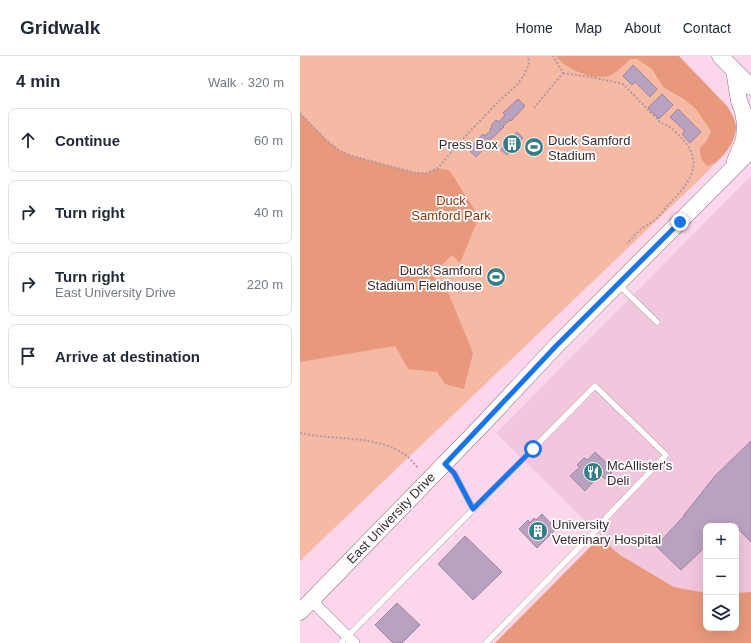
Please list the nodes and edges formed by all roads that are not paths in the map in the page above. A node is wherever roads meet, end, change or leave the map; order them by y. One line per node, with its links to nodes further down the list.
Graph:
1 (720, 56): 2 (main road)
2 (734, 70): 3 (main road); 4 (main road); 7 (main road)
3 (751, 75)
4 (751, 87)
5 (751, 150): 7 (main road, East University Drive)
6 (751, 162): 7 (main road)
7 (731, 170): 8 (main road, East University Drive)
8 (618, 284): 9 (lane); 10 (main road, East University Drive)
9 (657, 322)
10 (445, 464): 11 (lane); 12 (main road, East University Drive)
11 (473, 509): 14 (lane); 15 (lane)
12 (312, 601): 13 (main road, East University Drive); 14 (street)
13 (300, 612)
14 (348, 641)
15 (486, 643)

